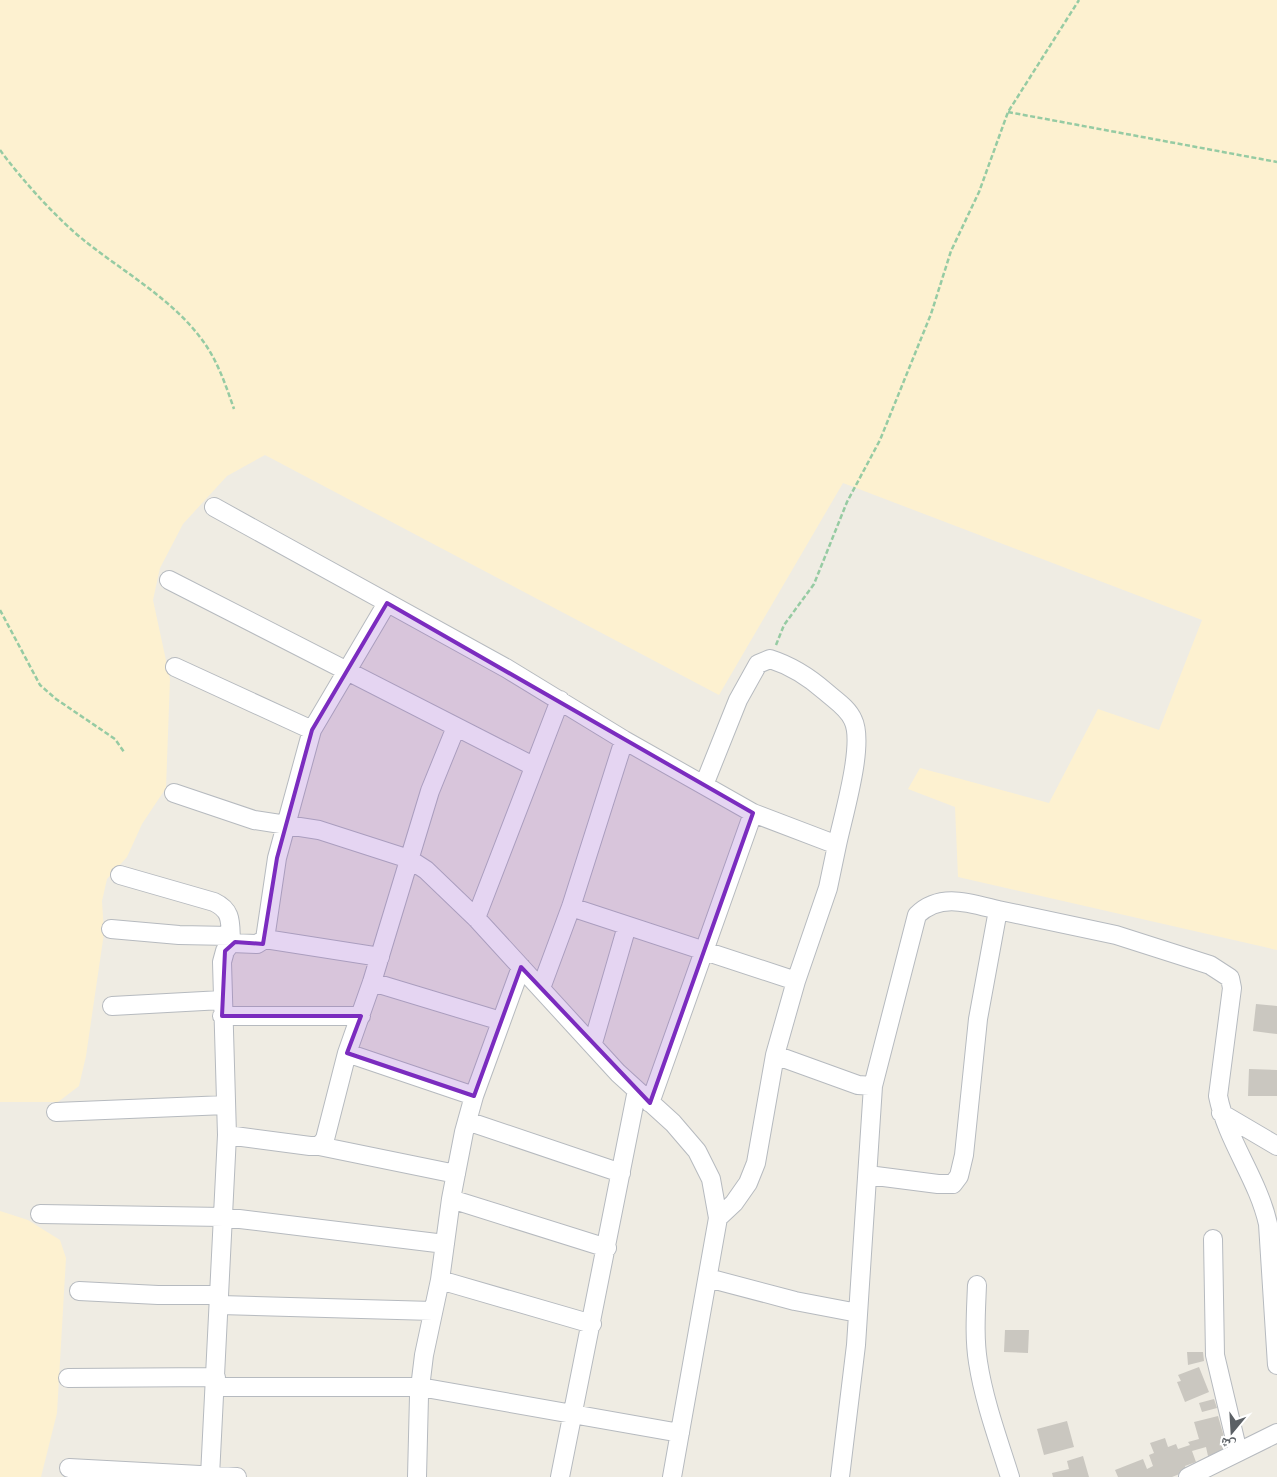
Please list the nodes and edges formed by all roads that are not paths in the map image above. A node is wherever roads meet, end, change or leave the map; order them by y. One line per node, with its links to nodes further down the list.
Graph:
1 (214, 507): 3 (street)
2 (169, 580): 5 (street)
3 (387, 603): 5 (street); 6 (street)
4 (175, 667): 8 (street)
5 (348, 671): 7 (street); 8 (street)
6 (560, 700): 9 (street); 10 (street)
7 (456, 726): 10 (street); 16 (street)
8 (312, 730): 14 (street)
9 (624, 740): 11 (street); 18 (street)
10 (533, 766): 20 (street)
11 (704, 784): 13 (street); 15 (street)
12 (174, 793): 14 (street)
13 (753, 813): 15 (street); 25 (street)
14 (288, 824): 16 (street); 23 (street)
15 (837, 844): 28 (street)
16 (409, 859): 20 (street); 26 (street)
17 (120, 875): 24 (street)
18 (571, 907): 21 (street); 30 (street)
19 (998, 910): 38 (street); 44 (street); 51 (street)
20 (476, 918): 27 (street)
21 (627, 926): 25 (street); 35 (street)
22 (111, 929): 24 (street)
23 (265, 939): 24 (street); 26 (street)
24 (231, 940): 32 (street)
25 (706, 952): 28 (street); 41 (street)
26 (380, 957): 29 (street)
27 (521, 967): 30 (street); 34 (street)
28 (796, 981): 37 (street)
29 (372, 982): 33 (street); 34 (street)
30 (541, 988): 35 (street)
31 (112, 1006): 32 (street)
32 (222, 1008): 33 (street); 42 (street)
33 (361, 1016): 36 (street)
34 (502, 1021): 40 (street)
35 (593, 1043): 39 (street)
36 (347, 1053): 40 (street); 47 (street)
37 (775, 1056): 38 (street); 55 (street)
38 (873, 1086): 51 (street)
39 (637, 1090): 41 (street); 49 (street)
40 (474, 1096): 45 (street)
41 (650, 1103): 55 (street)
42 (226, 1105): 43 (street); 46 (street)
43 (56, 1112)
44 (1221, 1112): 48 (street); 67 (street)
45 (467, 1121): 49 (street); 50 (street)
46 (227, 1136): 47 (street); 54 (street)
47 (320, 1146): 50 (street)
48 (1277, 1146)
49 (621, 1173): 58 (street)
50 (456, 1174): 52 (street)
51 (868, 1175): 65 (street)
52 (451, 1199): 57 (street); 58 (street)
53 (40, 1214): 54 (street)
54 (223, 1218): 57 (street); 63 (street)
55 (718, 1218): 59 (street)
56 (1214, 1239): 74 (street)
57 (445, 1244): 60 (street)
58 (607, 1248): 66 (street)
59 (708, 1278): 65 (street); 72 (street)
60 (440, 1280): 64 (street); 66 (street)
61 (977, 1285): 82 (street)
62 (79, 1291): 63 (street)
63 (219, 1300): 64 (street); 69 (street)
64 (433, 1311): 70 (street)
65 (858, 1313): 81 (street)
66 (592, 1324): 71 (street)
67 (1277, 1365)
68 (68, 1378): 69 (street)
69 (216, 1382): 70 (street); 76 (street)
70 (420, 1387): 71 (street); 78 (street)
71 (572, 1414): 72 (street); 79 (street)
72 (680, 1433): 80 (street)
73 (1277, 1433): 74 (street)
74 (1238, 1452): 83 (street)
75 (69, 1468): 76 (street)
76 (210, 1476): 77 (street)
77 (237, 1477)
78 (417, 1477)
79 (560, 1477)
80 (672, 1477)
81 (840, 1477)
82 (1010, 1477)
83 (1188, 1477)

